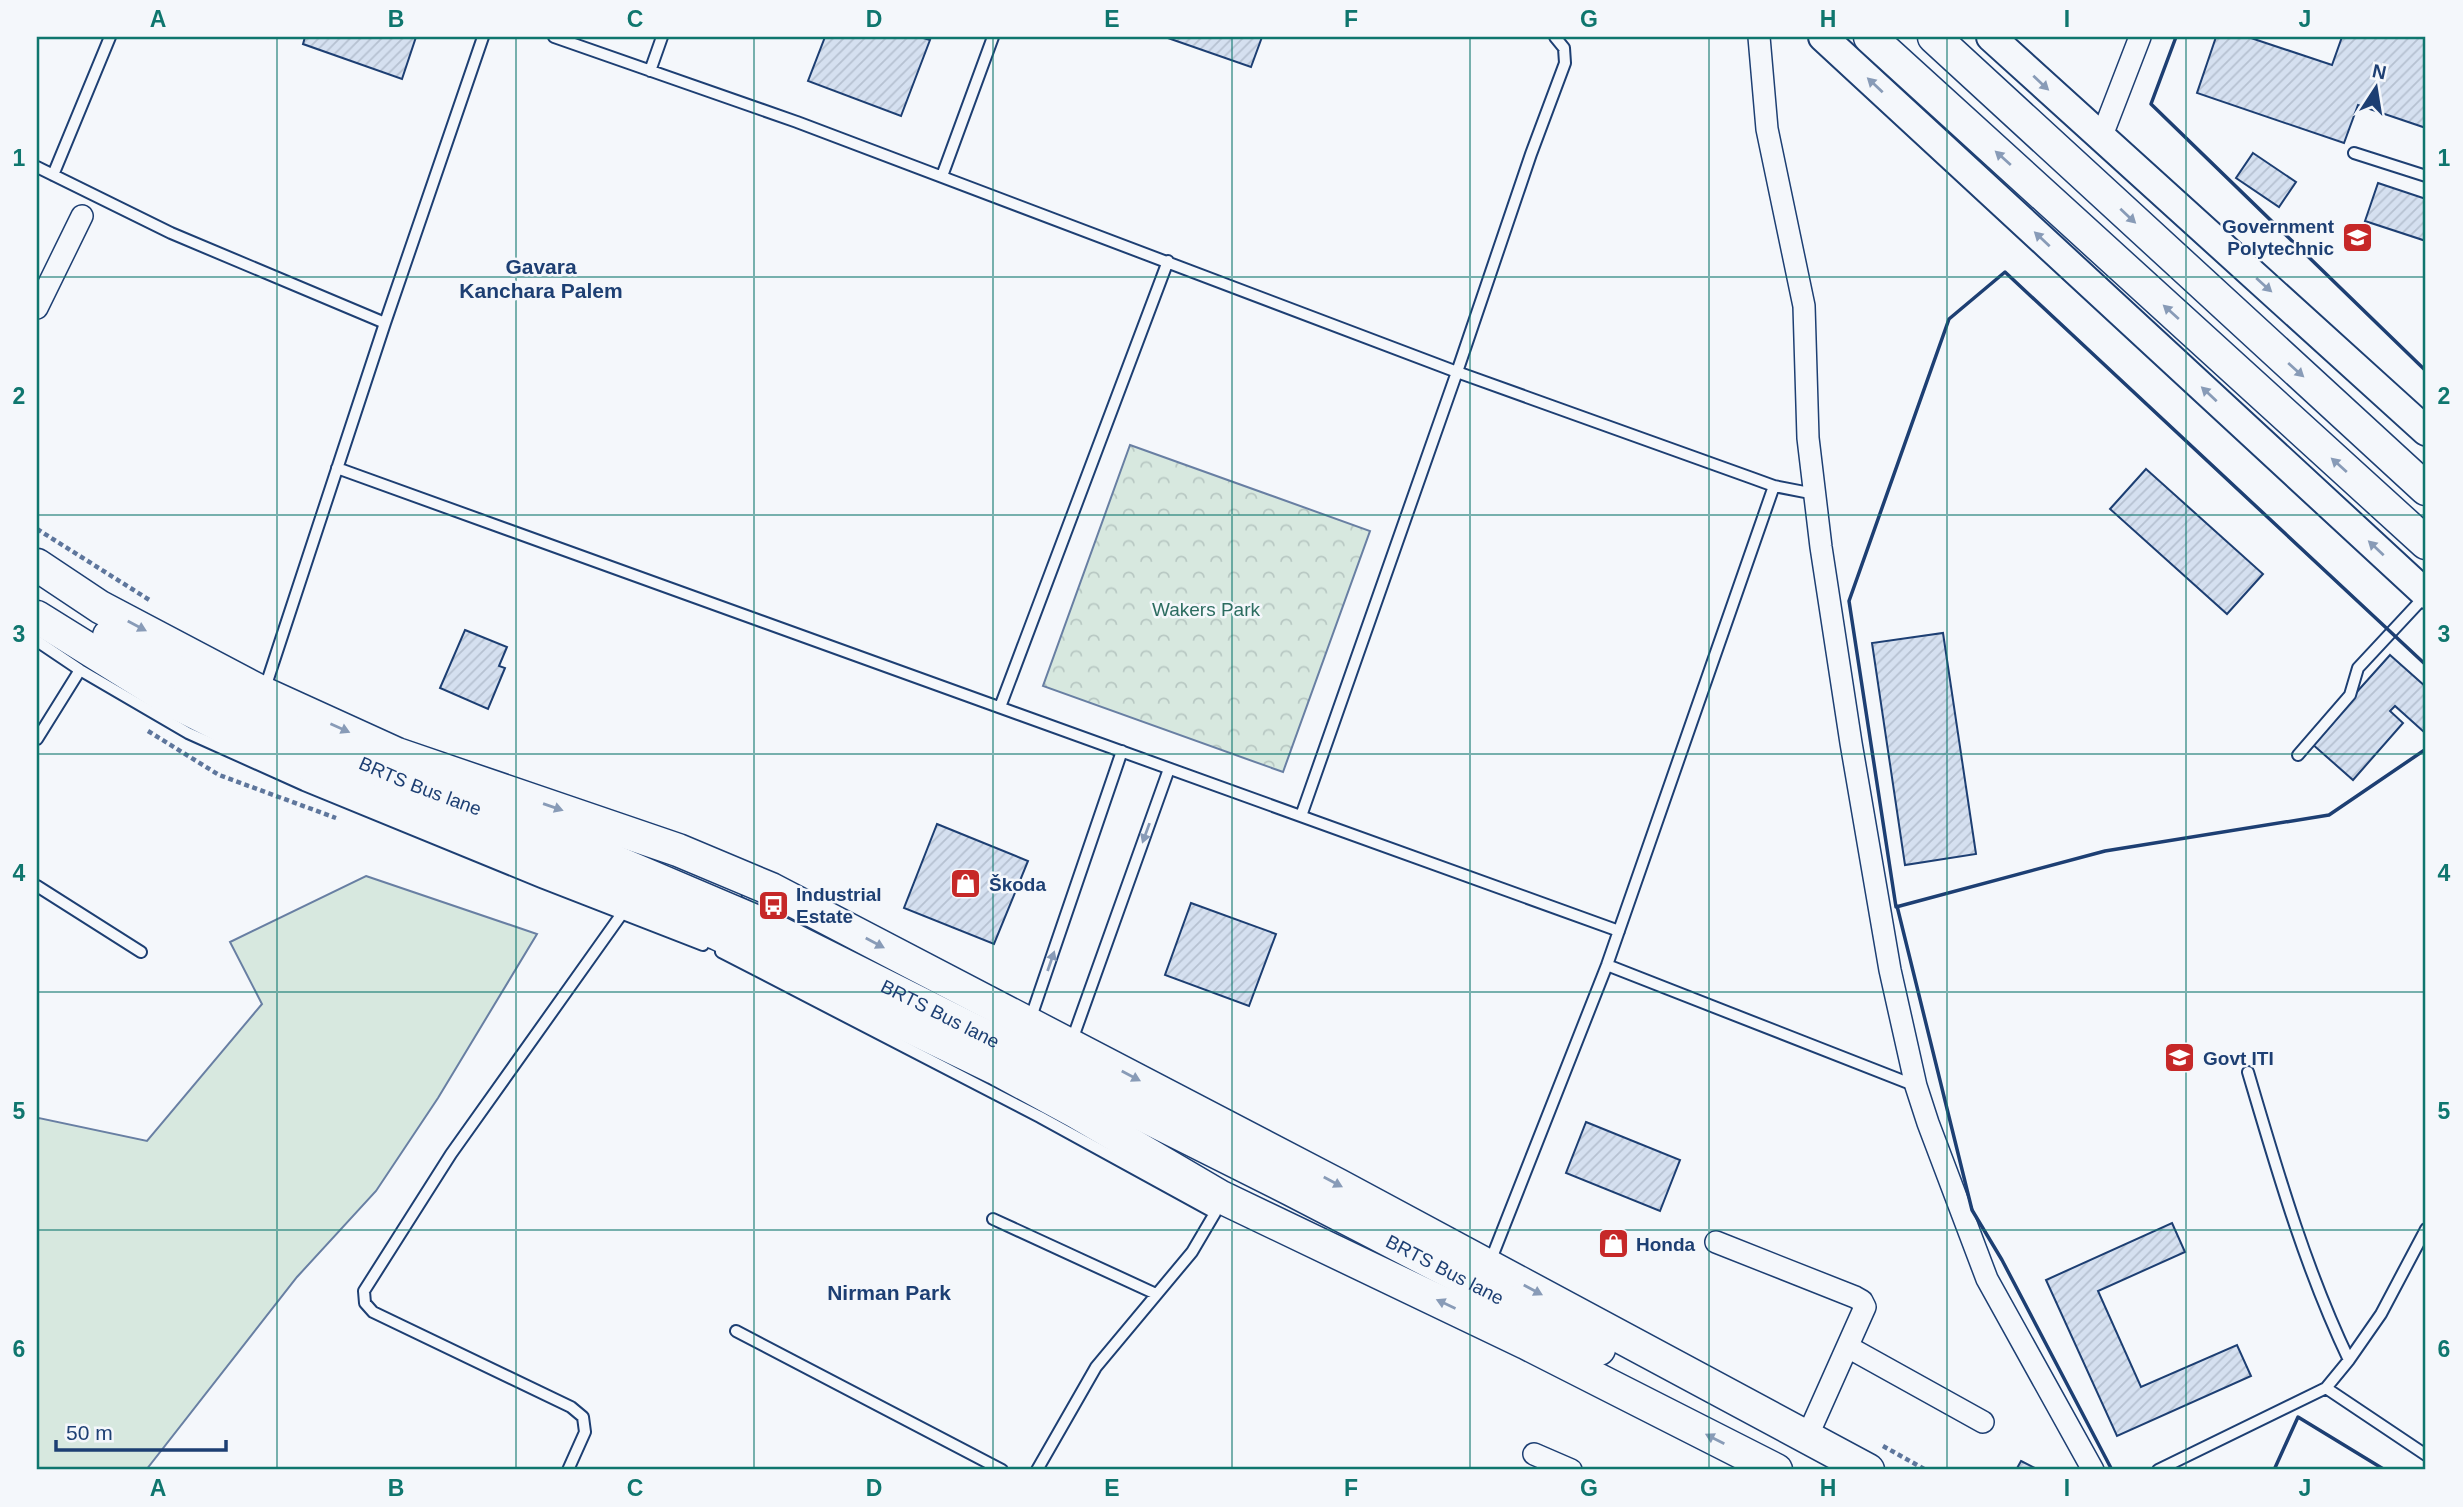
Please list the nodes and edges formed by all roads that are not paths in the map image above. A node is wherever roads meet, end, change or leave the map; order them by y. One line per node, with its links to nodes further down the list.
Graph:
1 (110, 37): 17 (lane)
2 (483, 37): 23 (lane)
3 (554, 37): 13 (lane)
4 (662, 37): 13 (lane)
5 (993, 37): 18 (lane)
6 (1555, 37): 24 (lane)
7 (1759, 37): 29 (street)
8 (1823, 37): 34 (street, one-way to 8)
9 (1870, 37): 30 (main road, one-way to 9)
10 (1934, 37): 28 (main road, one-way to 28)
11 (2140, 37): 14 (street)
12 (2003, 41): 14 (street, one-way to 14)
13 (650, 71): 18 (lane)
14 (2101, 138): 25 (street, one-way to 25)
15 (2354, 153): 19 (lane)
16 (37, 167): 17 (lane)
17 (53, 175): 23 (lane)
18 (942, 176): 21 (lane)
19 (2426, 176)
20 (82, 216): 22 (street)
21 (1168, 261): 24 (lane); 39 (lane)
22 (37, 308)
23 (385, 323): 26 (lane)
24 (1457, 372): 27 (lane); 44 (lane)
25 (2426, 431)
26 (337, 468): 38 (lane); 39 (lane)
27 (1774, 486): 29 (lane); 47 (lane)
28 (2426, 490): 30 (main road)
29 (1815, 494): 53 (street)
30 (2399, 519): 31 (main road)
31 (2426, 543)
32 (37, 565): 38 (main road, one-way to 38)
33 (37, 591): 50 (main road, BRTS Bus lane)
34 (2426, 594): 42 (lane)
35 (37, 617): 46 (main road)
36 (37, 641): 37 (lane)
37 (80, 670): 40 (lane); 46 (lane)
38 (263, 693): 50 (main road, one-way to 50)
39 (1000, 707): 41 (lane)
40 (37, 739)
41 (1122, 751): 43 (lane); 50 (lane, one-way to 41)
42 (2298, 755)
43 (1169, 769): 44 (lane); 52 (lane, one-way to 52)
44 (1301, 816): 47 (lane)
45 (37, 886): 48 (lane)
46 (627, 906): 50 (main road); 67 (lane)
47 (1619, 931): 49 (lane)
48 (141, 952)
49 (1607, 965): 53 (lane); 57 (lane)
50 (1016, 1057): 52 (main road); 52 (main road)
51 (2248, 1072): 61 (lane)
52 (1057, 1077): 57 (main road, one-way to 57); 58 (lane); 71 (main road, one-way to 52); 72 (main road, BRTS Bus lane)
53 (1916, 1087): 74 (street)
54 (993, 1219): 58 (lane)
55 (2426, 1229): 61 (lane)
56 (1716, 1242): 60 (street)
57 (1489, 1266): 64 (main road, one-way to 64)
58 (1156, 1294): 69 (lane)
59 (736, 1331): 68 (lane)
60 (1848, 1347): 63 (street); 64 (street)
61 (2349, 1360): 62 (lane)
62 (2326, 1388): 66 (lane); 75 (lane)
63 (1983, 1422)
64 (1807, 1437): 73 (main road)
65 (1534, 1454): 70 (street)
66 (2426, 1455)
67 (568, 1470)
68 (1003, 1470)
69 (1037, 1470)
70 (1571, 1470)
71 (1776, 1470)
72 (1827, 1470)
73 (1868, 1470)
74 (2093, 1470)
75 (2158, 1470)

